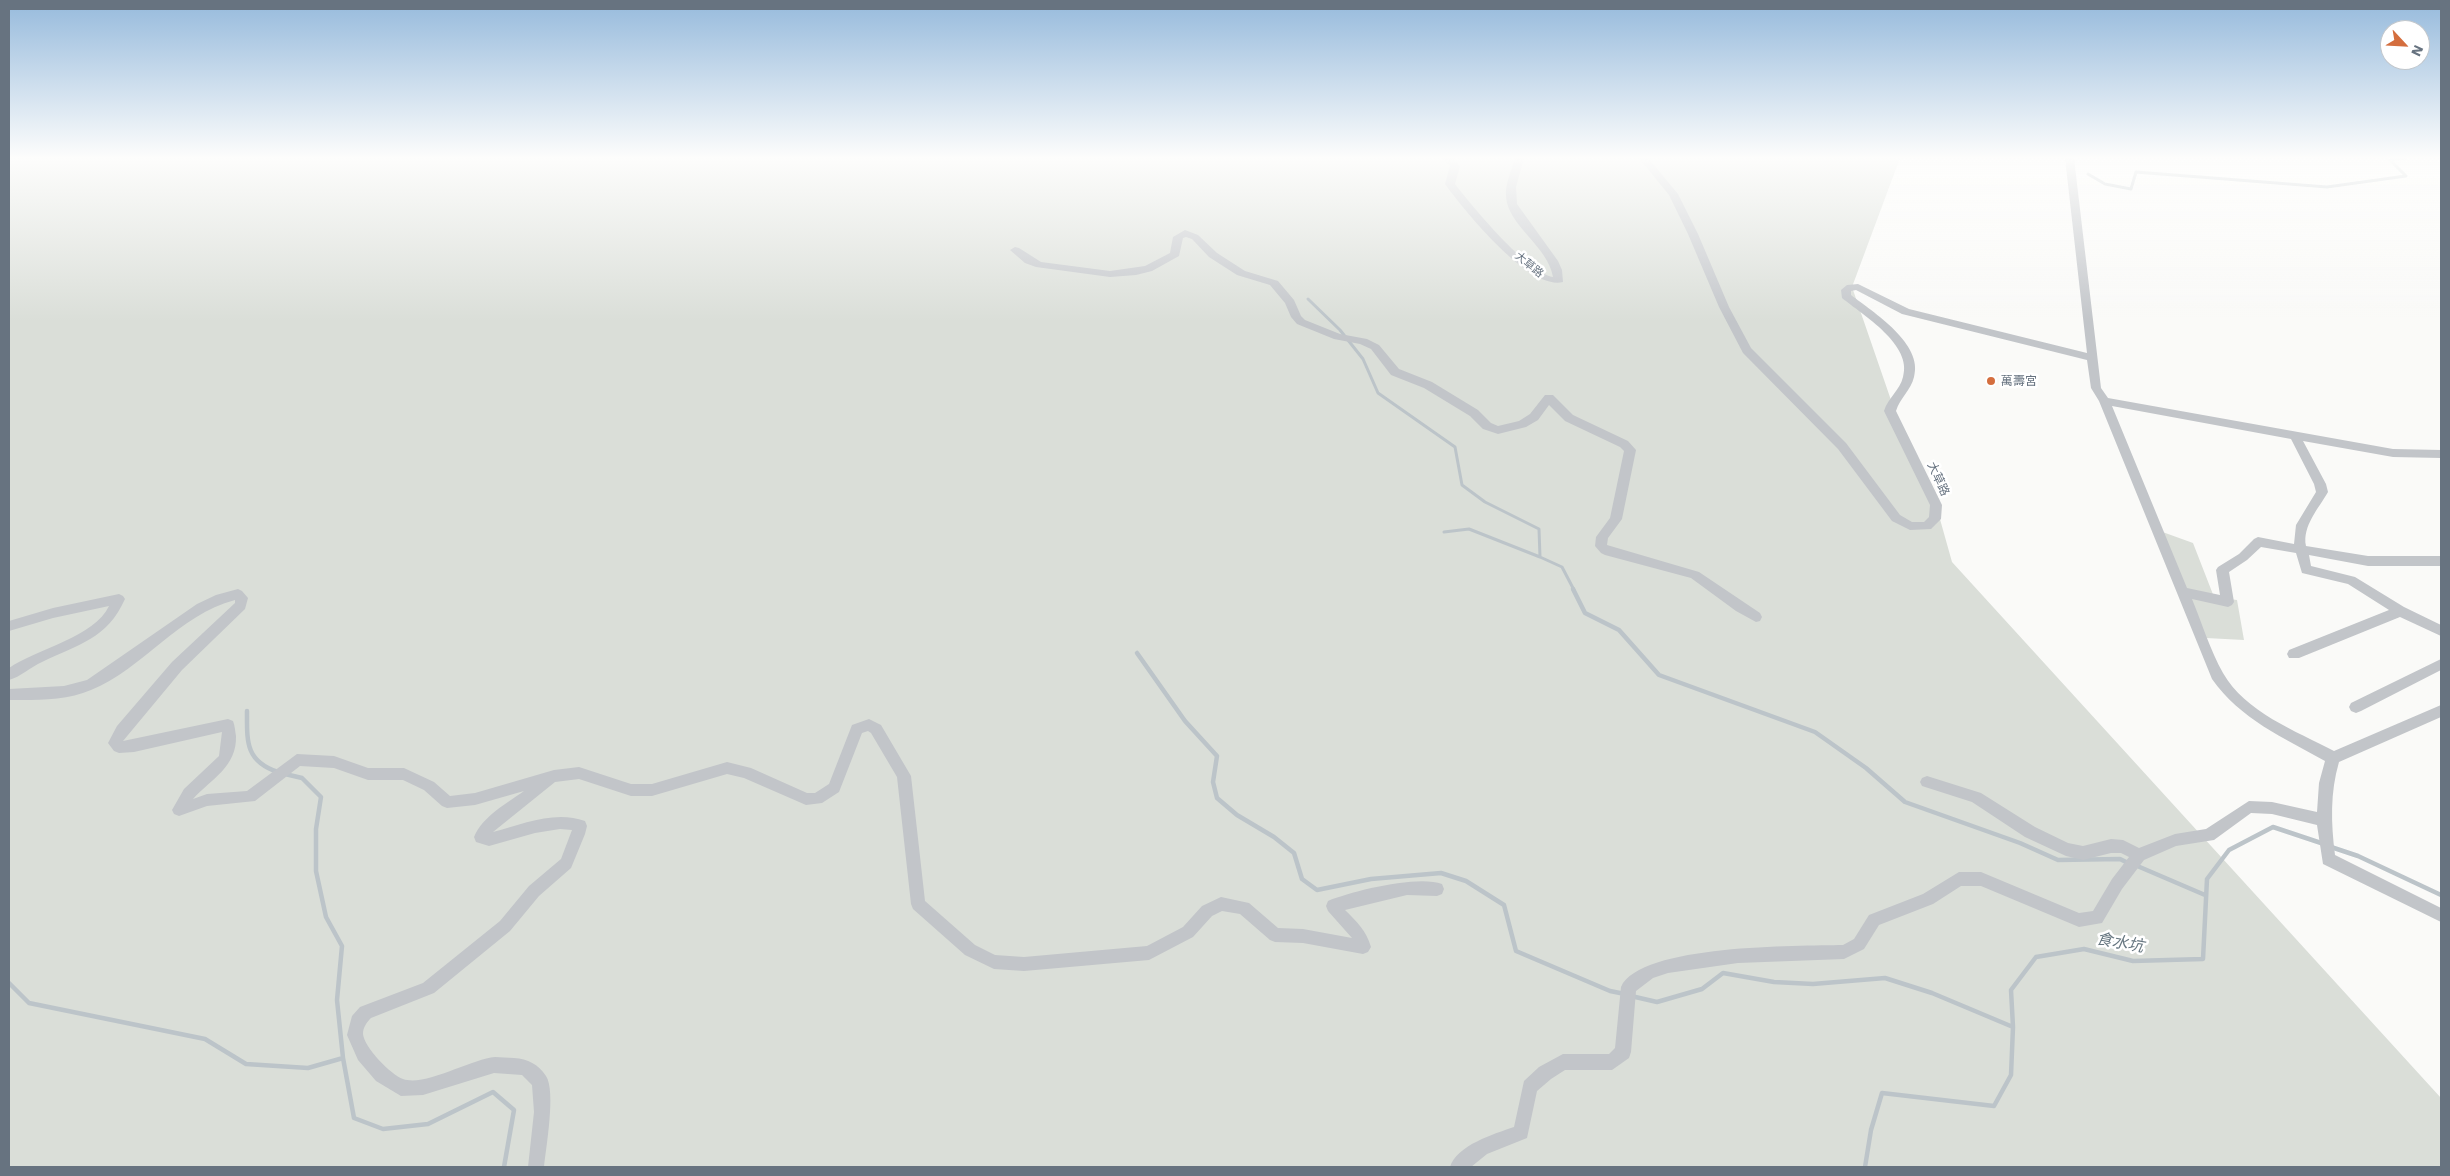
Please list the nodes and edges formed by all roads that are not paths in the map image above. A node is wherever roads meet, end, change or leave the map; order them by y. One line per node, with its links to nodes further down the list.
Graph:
1 (1475, 213): 2 (street, 大草路)
2 (1518, 213)
3 (1682, 213): 6 (street, 大草路)
4 (2075, 213): 6 (street)
5 (1015, 250): 14 (street)
6 (2092, 358): 7 (street)
7 (2104, 401): 8 (street); 12 (street)
8 (2295, 436): 9 (street); 10 (street)
9 (2441, 454)
10 (2302, 551): 11 (street); 12 (street); 13 (street)
11 (2441, 561)
12 (2182, 592): 23 (street)
13 (2400, 611): 16 (street); 17 (street)
14 (1756, 617)
15 (9, 626): 19 (street)
16 (2441, 631)
17 (2294, 654)
18 (2441, 664): 21 (street)
19 (9, 675)
20 (9, 695): 24 (street)
21 (2356, 707)
22 (2441, 711): 23 (street)
23 (2334, 758): 26 (street)
24 (554, 776): 28 (street); 30 (street)
25 (1927, 782): 27 (street)
26 (2323, 820): 27 (street); 29 (street)
27 (2136, 859): 31 (street)
28 (1438, 889)
29 (2441, 915)
30 (536, 1167)
31 (1458, 1167)

